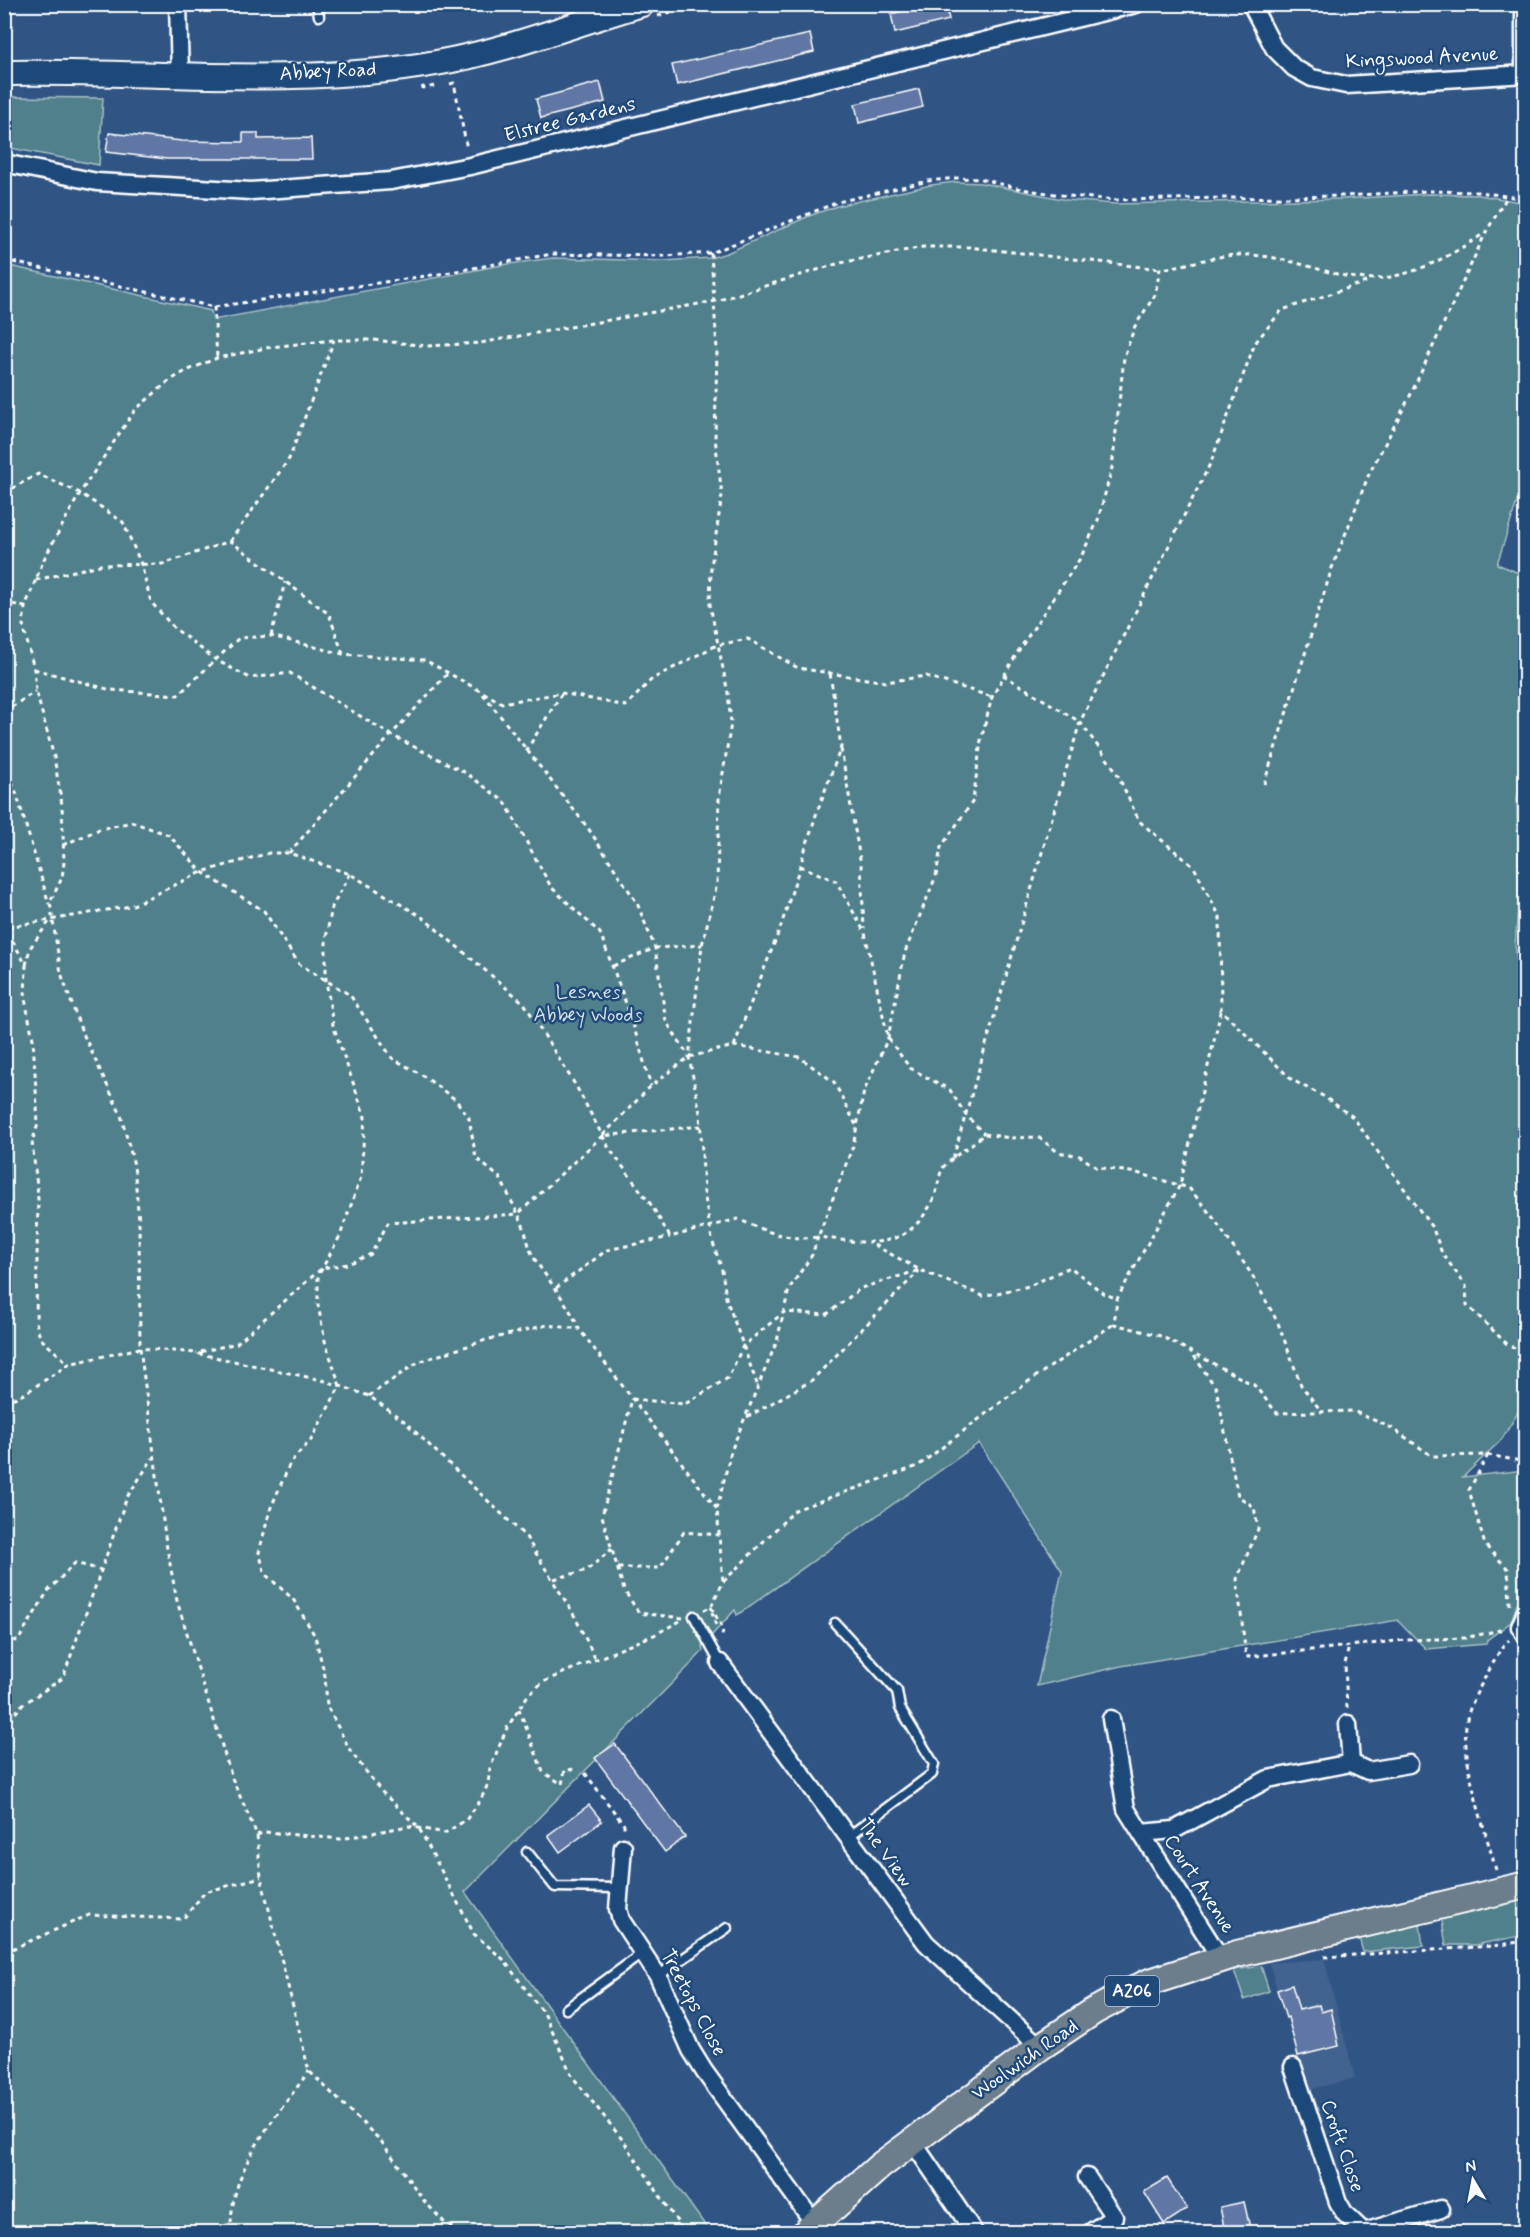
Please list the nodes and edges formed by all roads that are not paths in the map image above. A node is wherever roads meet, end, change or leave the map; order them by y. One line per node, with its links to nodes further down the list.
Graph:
1 (178, 4): 11 (street)
2 (317, 4): 8 (lane)
3 (642, 4): 7 (main road, Abbey Road)
4 (1136, 4): 12 (street, Elstree Gardens)
5 (1251, 4): 10 (street, Kingswood Avenue)
6 (1524, 4): 10 (street)
7 (605, 10): 11 (main road, Abbey Road)
8 (319, 16)
9 (4, 74): 11 (main road, Abbey Road)
10 (1525, 74)
11 (180, 75)
12 (4, 163)
13 (694, 1616): 15 (lane)
14 (835, 1623): 21 (lane)
15 (720, 1663): 21 (street, The View)
16 (1111, 1719): 20 (street, Court Avenue)
17 (1348, 1724): 18 (street)
18 (1351, 1763): 19 (street); 20 (street)
19 (1409, 1764)
20 (1141, 1833): 28 (street, Court Avenue)
21 (848, 1837): 31 (street, The View)
22 (623, 1847): 25 (street, Treetops Close)
23 (527, 1852): 25 (lane)
24 (1526, 1886): 28 (main road, Woolwich Road / A206)
25 (619, 1888): 27 (street, Treetops Close)
26 (727, 1928): 29 (lane)
27 (643, 1953): 29 (street, Treetops Close); 30 (lane)
28 (1221, 1959): 31 (main road, Woolwich Road / A206)
29 (657, 1976): 36 (street, Treetops Close)
30 (566, 2009)
31 (1040, 2047): 33 (main road, Woolwich Road / A206)
32 (1293, 2067): 39 (street, Croft Close)
33 (912, 2141): 36 (main road, Woolwich Road / A206); 37 (street)
34 (1087, 2177): 38 (street)
35 (1441, 2209): 39 (street, Croft Close)
36 (810, 2228)
37 (974, 2232)
38 (1091, 2232)
39 (1364, 2232)

